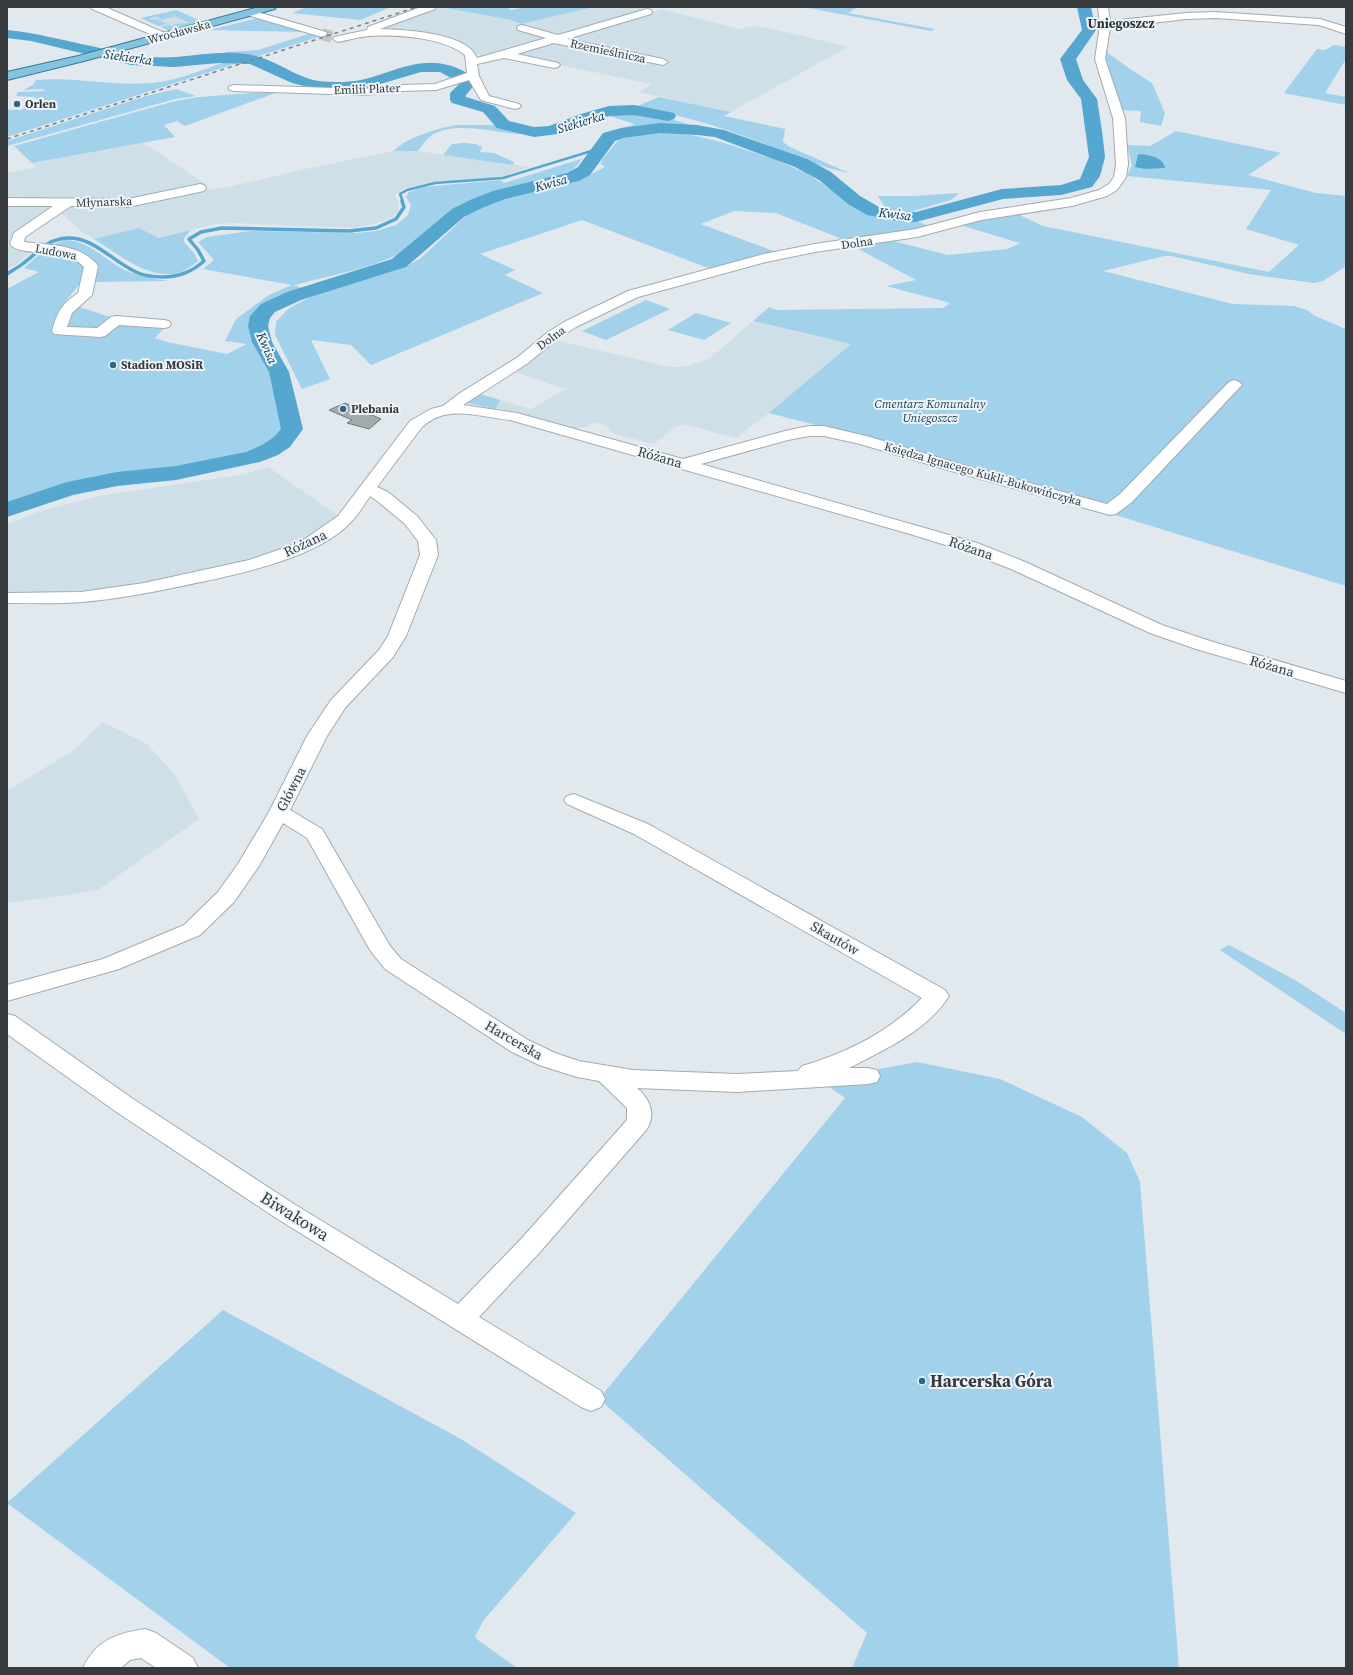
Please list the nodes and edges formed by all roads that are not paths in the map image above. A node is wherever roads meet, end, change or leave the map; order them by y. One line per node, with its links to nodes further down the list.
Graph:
1 (96, 7): 12 (street)
2 (272, 7): 6 (main road, Wrocławska)
3 (431, 7): 10 (street)
4 (1104, 7): 7 (street, Dolna)
5 (647, 12): 14 (street, Rzemieślnicza)
6 (251, 13): 12 (main road, Wrocławska); 13 (street)
7 (1105, 25): 9 (street); 28 (street, Dolna)
8 (522, 28): 14 (street, Rzemieślnicza)
9 (1346, 30)
10 (358, 35): 11 (street); 13 (street)
11 (419, 35): 13 (street); 16 (street)
12 (163, 36): 19 (main road, Wrocławska)
13 (331, 37)
14 (554, 39): 15 (street, Rzemieślnicza); 17 (street, Rzemieślnicza)
15 (502, 55): 16 (street, Rzemieślnicza); 18 (street)
16 (472, 62): 20 (street)
17 (663, 62)
18 (554, 66)
19 (10, 75)
20 (466, 77): 21 (street, Emilii Plater); 22 (street)
21 (234, 88)
22 (515, 106)
23 (200, 188): 25 (street, Młynarska)
24 (7, 202): 25 (street, Młynarska)
25 (67, 203): 26 (street, Ludowa)
26 (164, 324)
27 (1234, 385): 29 (street, Księdza Ignacego Kukli-Bukowińczyka)
28 (448, 409): 29 (street, Różana); 30 (street, Różana)
29 (685, 464): 32 (street, Różana)
30 (368, 489): 31 (street, Różana); 34 (street, Główna)
31 (7, 598)
32 (1346, 687)
33 (574, 800): 39 (street, Skautów)
34 (279, 812): 35 (street, Główna); 37 (street, Harcerska)
35 (7, 993)
36 (7, 1022): 40 (street, Biwakowa)
37 (607, 1075): 39 (street, Harcerska); 40 (street)
38 (868, 1076): 39 (street, Harcerska)
39 (783, 1081)
40 (460, 1318): 41 (street, Biwakowa)
41 (590, 1399)
42 (99, 1668): 43 (street)
43 (182, 1668)

